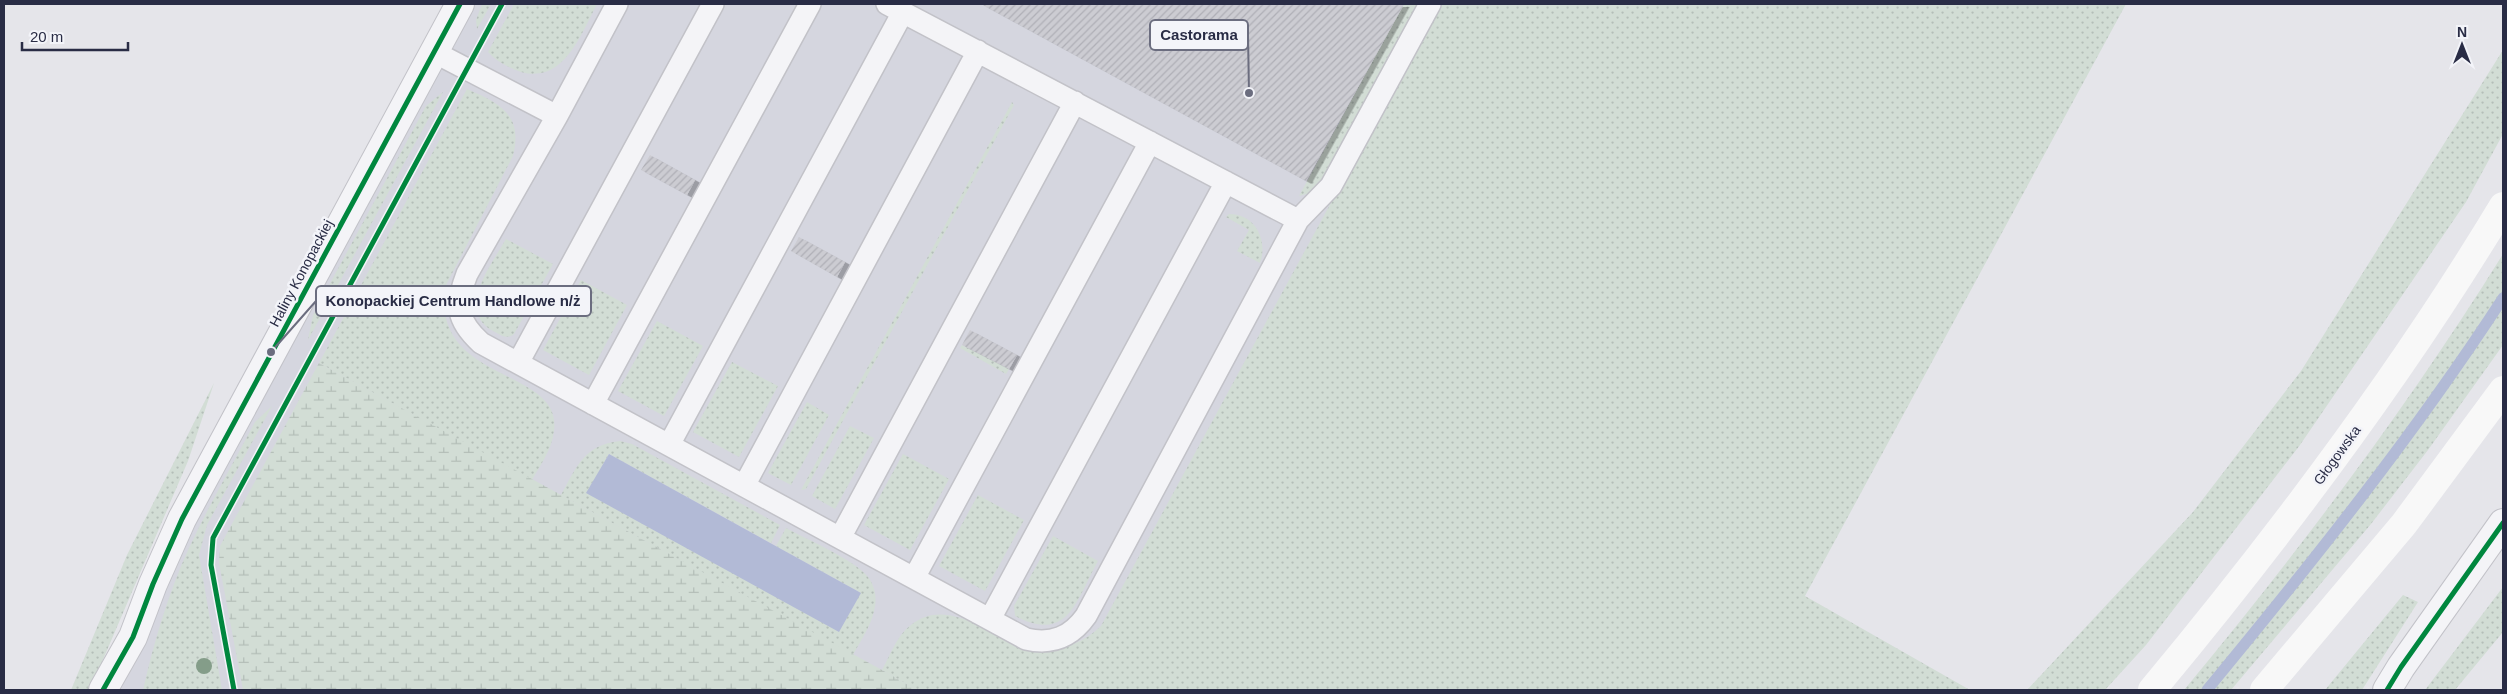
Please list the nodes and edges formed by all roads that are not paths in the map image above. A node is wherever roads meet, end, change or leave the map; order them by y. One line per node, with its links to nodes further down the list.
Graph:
1 (460, 4): 7 (street, Haliny Konopackiej)
2 (617, 4): 10 (lane)
3 (713, 4): 15 (lane)
4 (810, 4): 17 (lane)
5 (1430, 4): 14 (lane)
6 (895, 8): 8 (lane); 18 (lane)
7 (434, 52): 10 (lane); 24 (street, Haliny Konopackiej)
8 (978, 52): 9 (lane); 19 (lane)
9 (1075, 102): 11 (lane); 21 (lane)
10 (557, 116): 15 (lane)
11 (1150, 142): 12 (lane); 22 (lane)
12 (1226, 182): 14 (lane); 23 (lane)
13 (2503, 206): 27 (main road, Głogowska)
14 (1298, 220): 23 (lane)
15 (518, 363): 17 (lane)
16 (2503, 390): 28 (main road)
17 (593, 404): 18 (lane)
18 (669, 445): 19 (lane)
19 (744, 486): 21 (lane)
20 (2503, 523): 29 (street)
21 (840, 538): 22 (lane)
22 (914, 578): 23 (lane)
23 (990, 619)
24 (133, 637): 25 (street, Haliny Konopackiej); 26 (street, Haliny Konopackiej)
25 (102, 690)
26 (125, 690)
27 (2152, 690)
28 (2264, 690)
29 (2388, 690)

